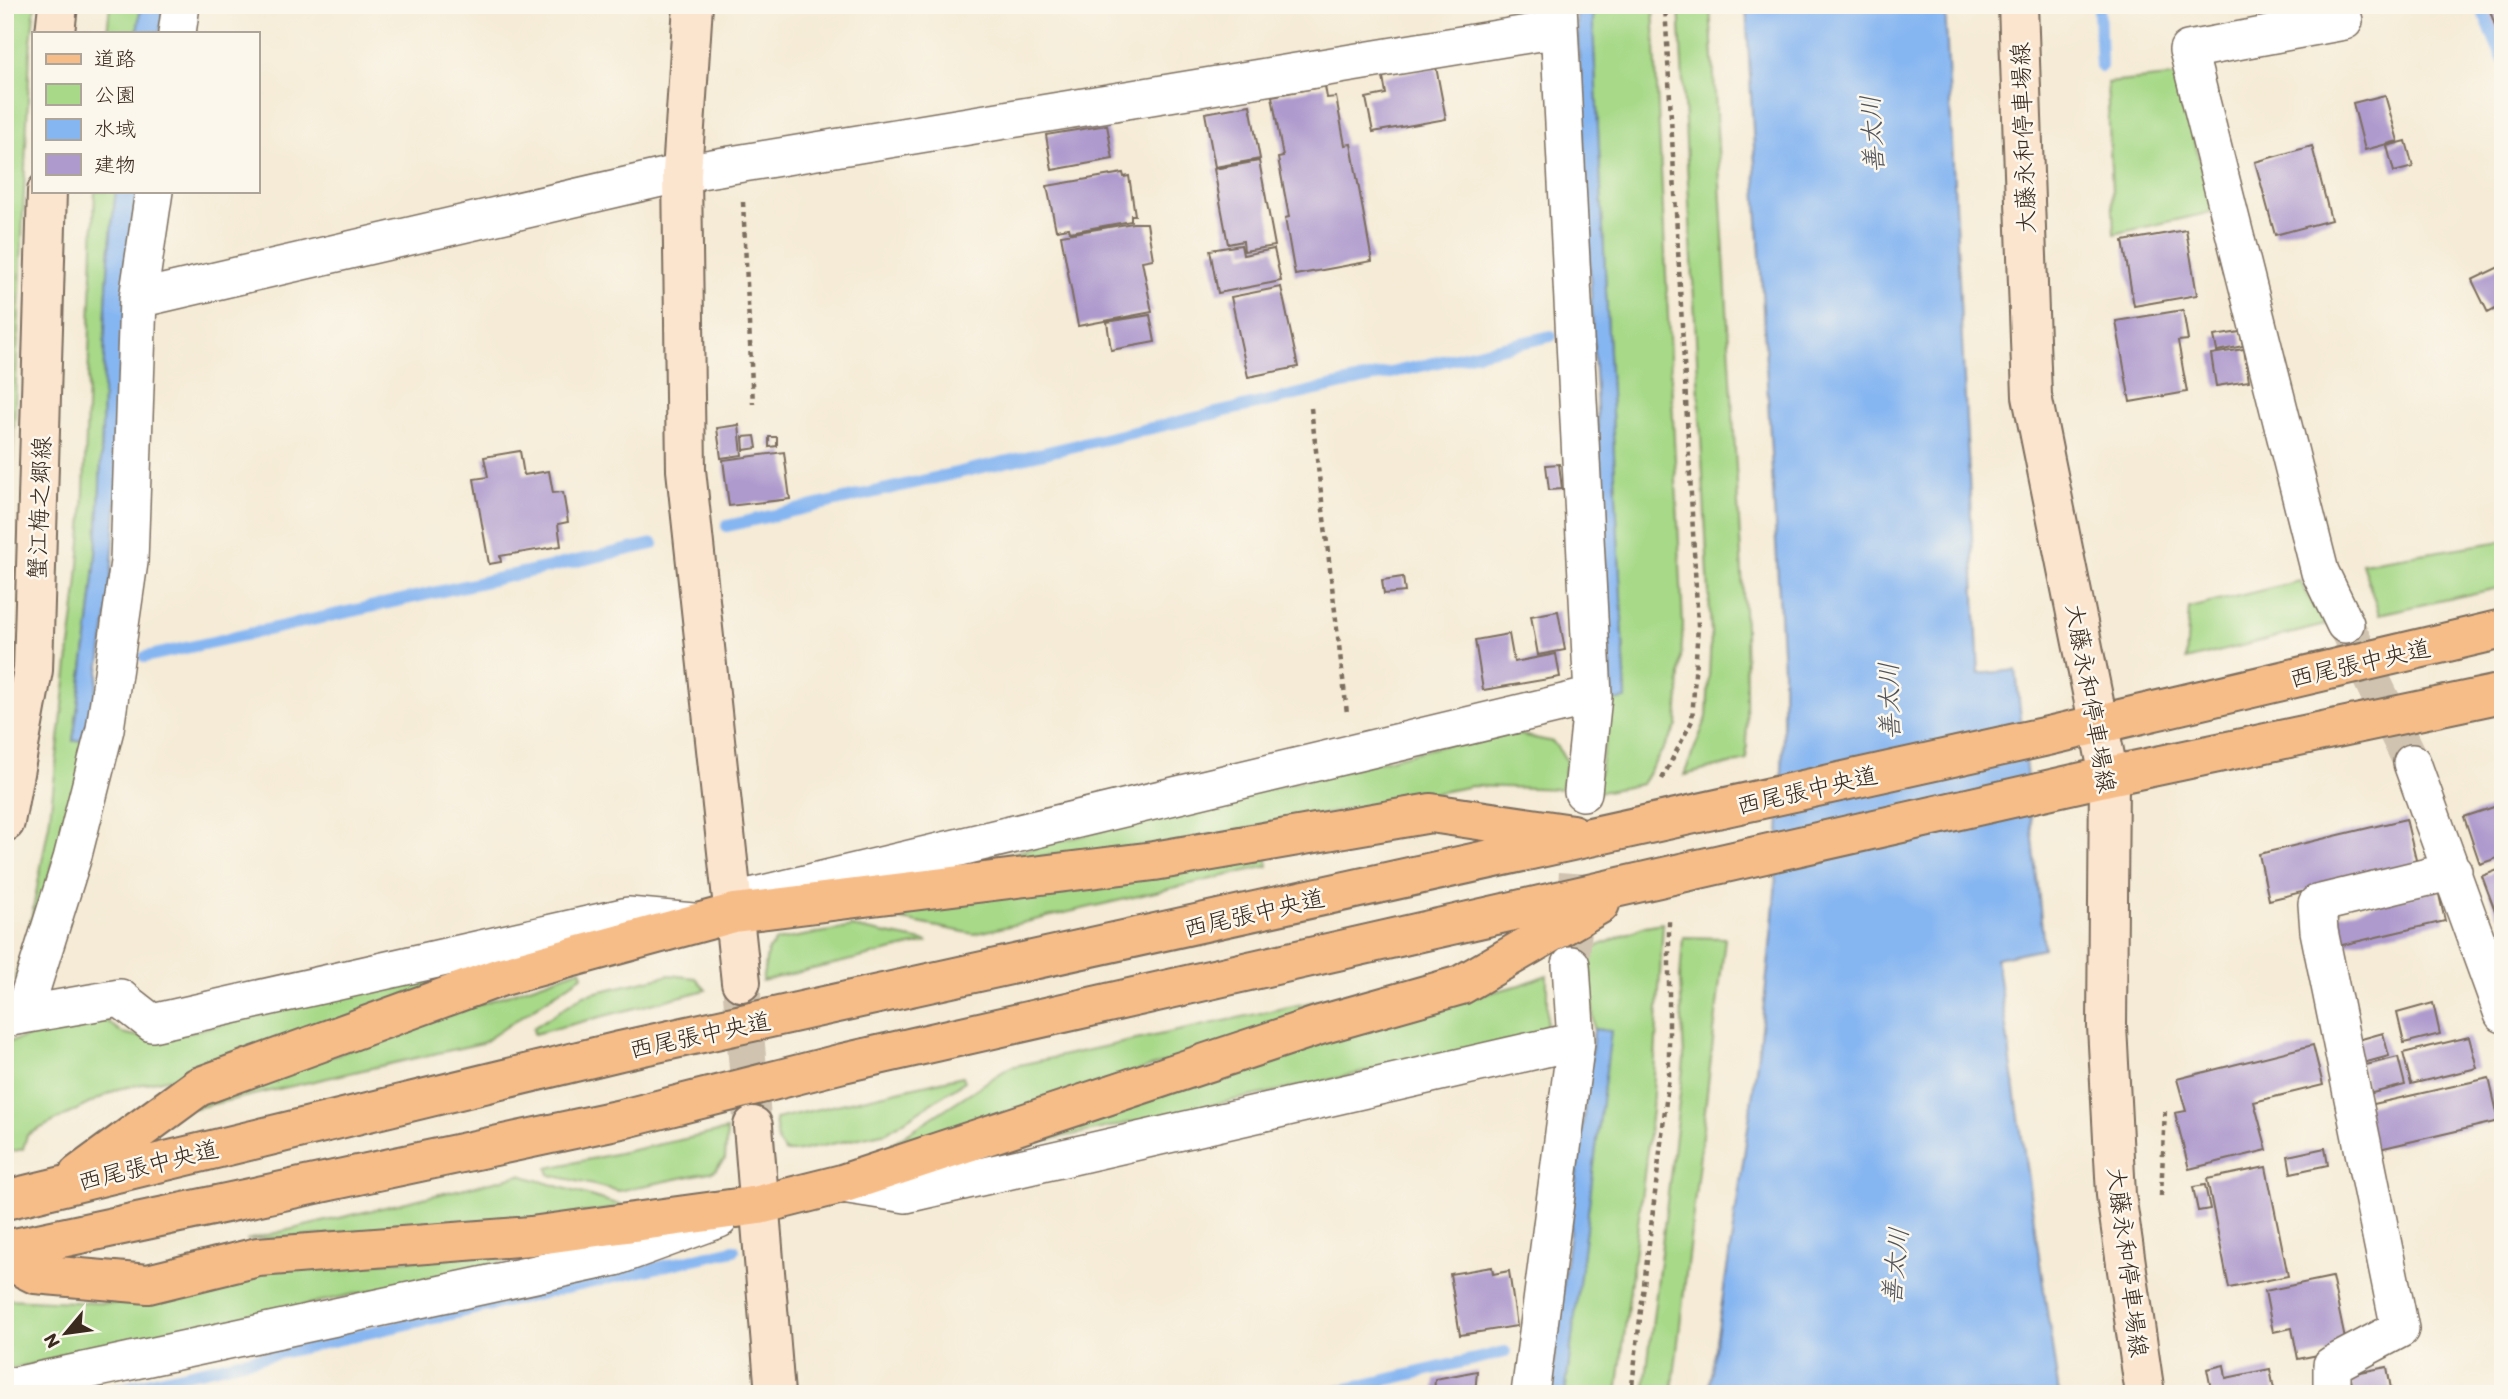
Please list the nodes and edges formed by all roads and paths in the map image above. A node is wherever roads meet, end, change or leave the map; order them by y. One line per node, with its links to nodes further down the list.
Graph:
1 (58, 5): 8 (main road)
2 (181, 5): 9 (street)
3 (694, 5): 11 (main road)
4 (1665, 5): 27 (path)
5 (2018, 5): 21 (main road, 大藤永和停車場線)
6 (2339, 5): 17 (street)
7 (1559, 17): 10 (street); 20 (street)
8 (55, 32)
9 (177, 32)
10 (741, 163): 11 (street); 15 (path)
11 (682, 173): 14 (street); 32 (main road)
12 (47, 192): 26 (main road, 蟹江梅之郷線)
13 (154, 192): 14 (street)
14 (138, 299): 36 (street)
15 (752, 404)
16 (1311, 408): 22 (path)
17 (2345, 624)
18 (2503, 629): 21 (main road, 西尾張中央道)
19 (2503, 693): 24 (main road, 西尾張中央道)
20 (1593, 695): 22 (street); 25 (street)
21 (2101, 724): 24 (main road, 大藤永和停車場線); 27 (main road, 西尾張中央道)
22 (1352, 753): 32 (street)
23 (2412, 763): 29 (street)
24 (2109, 776): 30 (main road, 西尾張中央道); 49 (main road, 大藤永和停車場線)
25 (1583, 792)
26 (5, 822)
27 (1665, 822): 28 (main road, 西尾張中央道)
28 (1594, 838): 32 (main road); 40 (main road, 西尾張中央道)
29 (2453, 871): 35 (street); 50 (street)
30 (1669, 877): 31 (main road, 西尾張中央道); 48 (path)
31 (1632, 885): 39 (main road); 43 (main road, 西尾張中央道)
32 (734, 907): 34 (main road); 36 (street); 40 (main road)
33 (1571, 965): 37 (street)
34 (741, 982)
35 (2503, 1014)
36 (14, 1017)
37 (1576, 1041): 39 (street); 47 (street)
38 (753, 1126): 42 (main road)
39 (842, 1184): 42 (main road)
40 (65, 1185): 41 (main road, 西尾張中央道)
41 (5, 1199)
42 (759, 1205): 44 (main road); 45 (street); 46 (main road)
43 (5, 1250)
44 (5, 1259)
45 (5, 1388)
46 (775, 1394)
47 (1530, 1394)
48 (1631, 1394)
49 (2145, 1394)
50 (2332, 1394)

